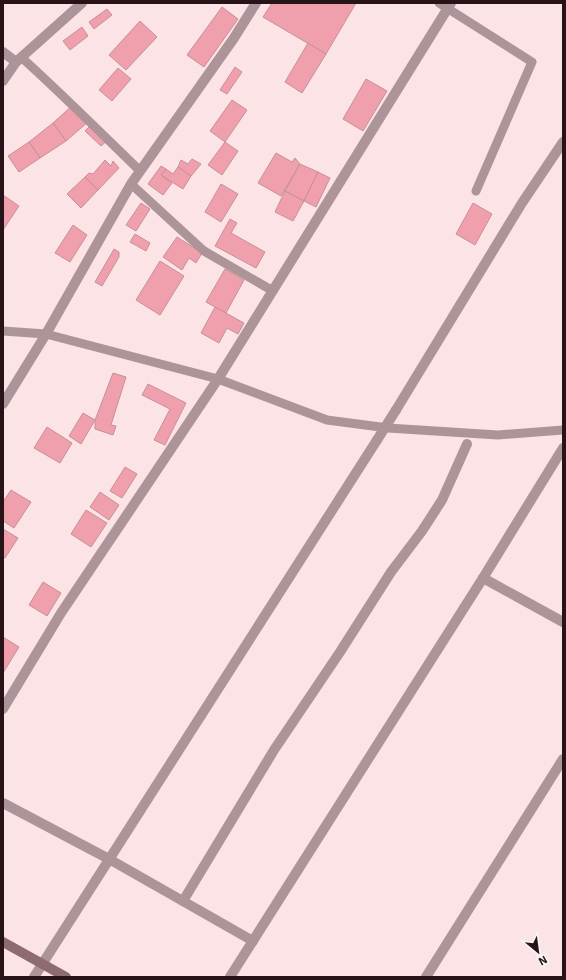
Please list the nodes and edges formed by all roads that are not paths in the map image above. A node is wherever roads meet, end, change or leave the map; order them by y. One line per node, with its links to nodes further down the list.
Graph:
1 (82, 3): 5 (street)
2 (256, 3): 8 (street)
3 (446, 5): 10 (lane); 11 (street)
4 (3, 52): 5 (street)
5 (19, 60): 6 (street); 8 (lane)
6 (3, 81)
7 (563, 142): 24 (street, bridge)
8 (139, 170): 9 (street)
9 (131, 184): 11 (lane); 13 (street)
10 (476, 191)
11 (272, 292): 14 (street)
12 (3, 331): 13 (lane)
13 (46, 334): 14 (lane); 15 (street)
14 (218, 379): 16 (lane); 21 (street)
15 (3, 404)
16 (563, 430)
17 (467, 444): 25 (street)
18 (563, 448): 19 (street)
19 (483, 578): 20 (street); 26 (street)
20 (563, 622)
21 (3, 709)
22 (563, 758): 32 (street)
23 (3, 803): 24 (street)
24 (109, 858): 25 (street); 28 (street)
25 (183, 901): 26 (street)
26 (253, 941): 31 (street)
27 (3, 942): 28 (main road)
28 (42, 964): 29 (street); 30 (main road)
29 (34, 977)
30 (66, 977)
31 (230, 977)
32 (426, 977)

